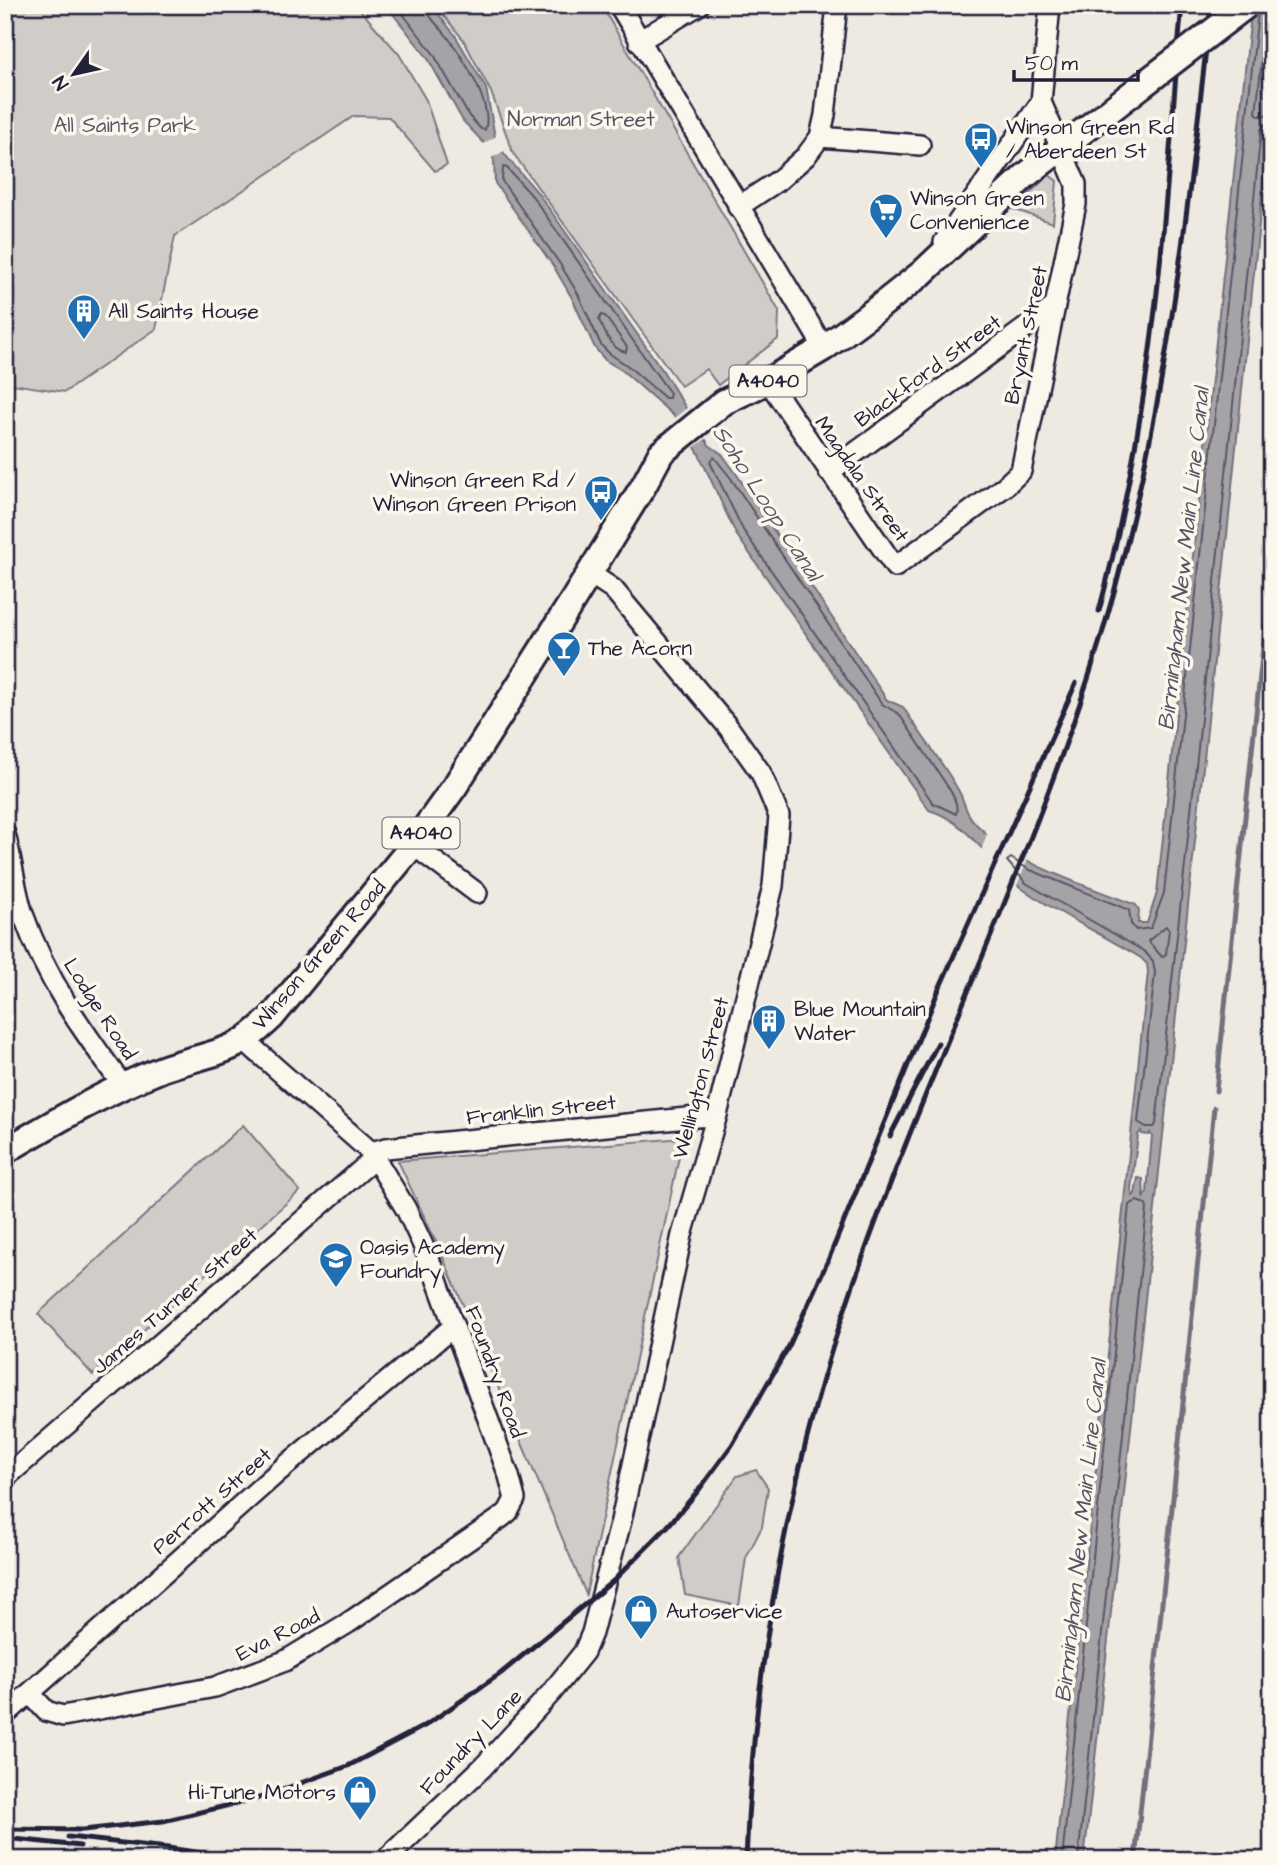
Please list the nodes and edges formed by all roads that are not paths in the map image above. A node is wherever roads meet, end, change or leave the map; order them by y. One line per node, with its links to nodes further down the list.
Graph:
1 (619, 5): 6 (street)
2 (699, 5): 6 (street)
3 (836, 5): 8 (street)
4 (1050, 5): 7 (street)
5 (1247, 5): 10 (main road, A4040, bridge)
6 (639, 41): 11 (street)
7 (1041, 102): 10 (street, Bryant Street); 12 (street)
8 (820, 137): 9 (street); 11 (street)
9 (920, 145)
10 (1060, 148): 12 (main road, A4040); 13 (street, Bryant Street)
11 (738, 207): 14 (street)
12 (922, 273): 14 (main road, A4040)
13 (1054, 307): 16 (street, Blackford Street); 17 (street, Bryant Street)
14 (824, 348): 15 (main road, A4040)
15 (768, 381): 16 (street, Magdala Street); 18 (main road, Winson Green Road / A4040)
16 (829, 472): 17 (street, Magdala Street)
17 (895, 567)
18 (589, 573): 20 (main road, Winson Green Road / A4040); 24 (street, Wellington Street)
19 (5, 835): 23 (street, Lodge Road)
20 (412, 845): 21 (street); 22 (main road, Winson Green Road / A4040)
21 (477, 892)
22 (244, 1040): 23 (main road, Winson Green Road / A4040); 26 (street, Foundry Road)
23 (124, 1086): 25 (main road, A4040)
24 (717, 1115): 26 (street, Franklin Street); 30 (street, Wellington Street)
25 (5, 1151)
26 (373, 1155): 27 (street, Foundry Road); 28 (street, James Turner Street)
27 (453, 1327): 29 (street, Foundry Road); 31 (street, Perrott Street)
28 (5, 1478)
29 (515, 1499): 31 (street, Eva Road)
30 (584, 1652): 33 (street, Foundry Lane)
31 (30, 1693): 32 (street, Perrott Street)
32 (5, 1714)
33 (385, 1860)

